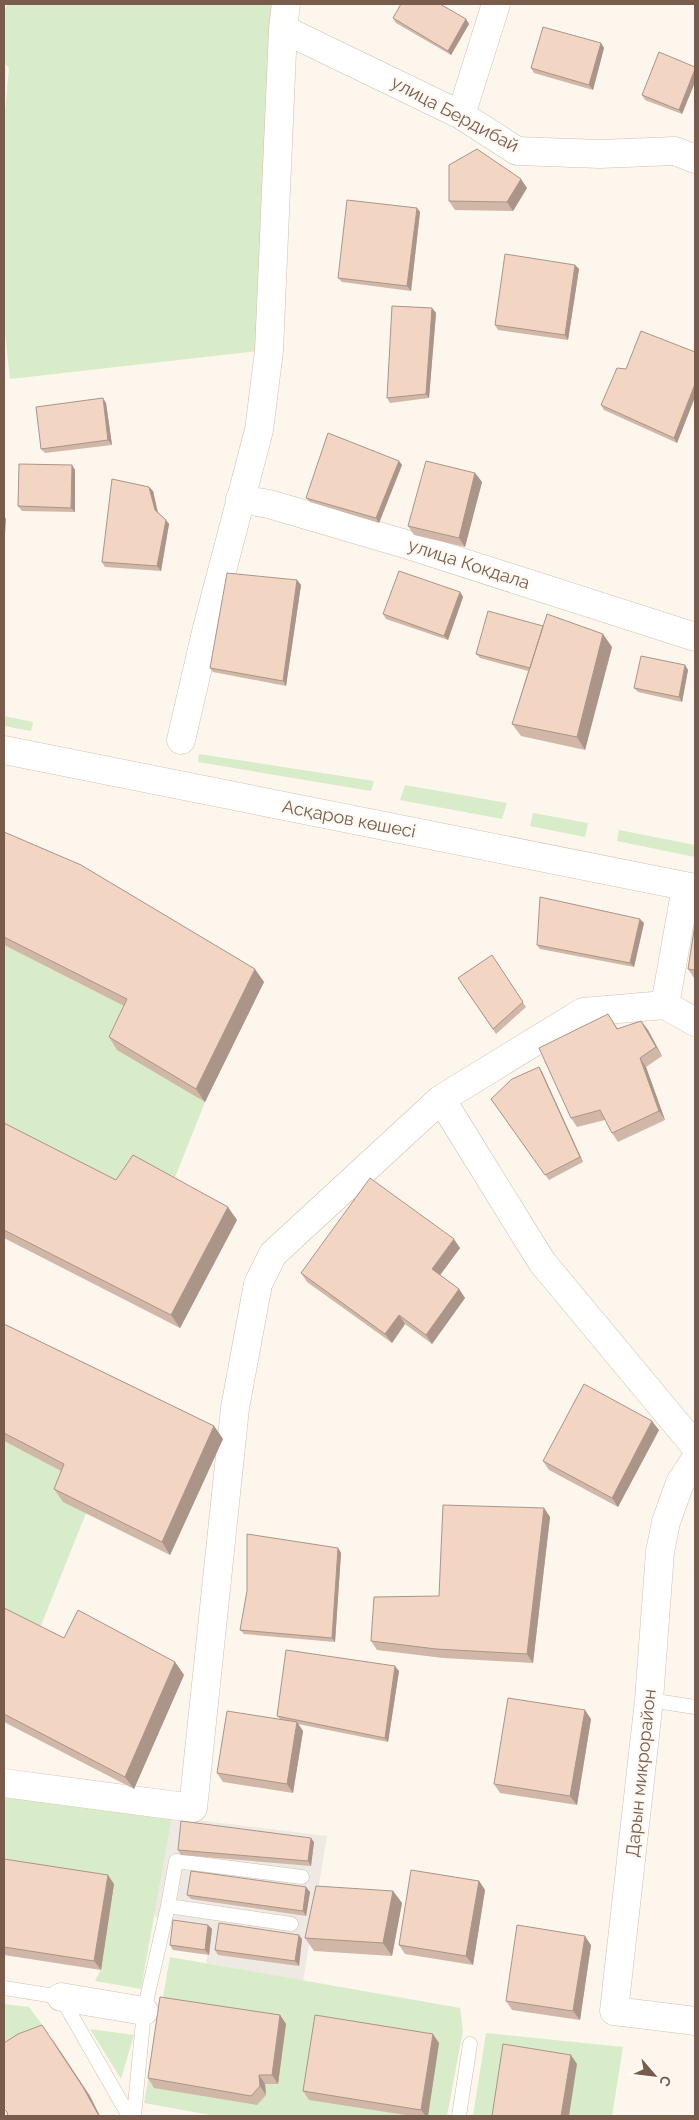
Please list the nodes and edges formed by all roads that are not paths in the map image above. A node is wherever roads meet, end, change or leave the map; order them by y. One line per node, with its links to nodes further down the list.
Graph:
1 (496, 4): 3 (street)
2 (285, 16): 3 (street, улица Бердибай); 5 (street)
3 (461, 115): 4 (street, улица Бердибай)
4 (695, 160)
5 (240, 499): 6 (street, улица Кокдала); 7 (street)
6 (695, 636)
7 (181, 740)
8 (4, 750): 9 (street, Асқаров көшесі)
9 (691, 887): 10 (street)
10 (665, 1005): 11 (street); 12 (street)
11 (695, 1022)
12 (441, 1099): 13 (street); 17 (street)
13 (695, 1446)
14 (695, 1460): 15 (street, Дарын микрорайон)
15 (649, 1700): 16 (lane); 24 (street, Дарын микрорайон)
16 (695, 1707)
17 (4, 1783)
18 (302, 1877): 19 (lane)
19 (168, 1906): 20 (lane); 23 (lane)
20 (291, 1924)
21 (4, 1988): 22 (lane)
22 (61, 1998): 23 (street); 26 (lane)
23 (144, 2011): 27 (lane)
24 (695, 2021)
25 (470, 2044): 28 (lane)
26 (128, 2116)
27 (134, 2116)
28 (459, 2116)

